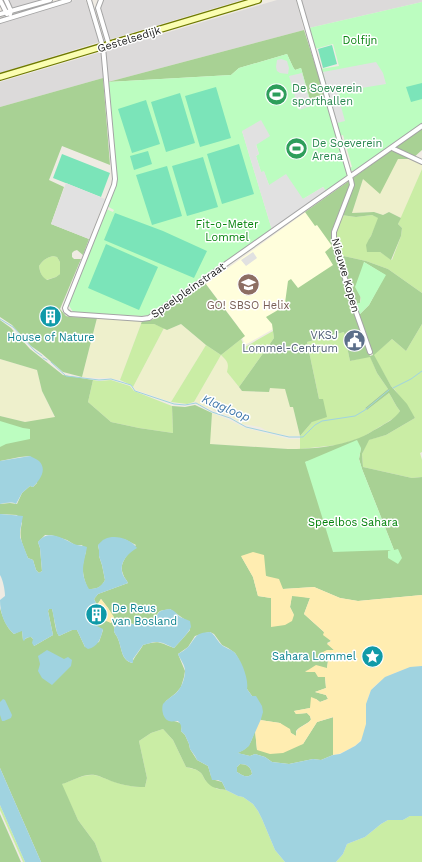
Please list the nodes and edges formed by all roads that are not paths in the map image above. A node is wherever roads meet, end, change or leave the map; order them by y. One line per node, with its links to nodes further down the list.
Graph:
1 (0, 0): 13 (street)
2 (6, 0): 12 (street)
3 (50, 0): 12 (street)
4 (69, 0): 9 (street)
5 (89, 0): 11 (street)
6 (101, 0): 10 (street)
7 (258, 0): 17 (main road, Gestelsedijk)
8 (298, 0): 22 (street)
9 (55, 2): 15 (street)
10 (98, 8): 11 (street); 17 (street)
11 (92, 10): 17 (street)
12 (11, 11): 13 (street); 15 (street)
13 (5, 13): 14 (street); 15 (street)
14 (0, 14)
15 (10, 18): 16 (street)
16 (0, 21)
17 (106, 46): 18 (main road, Gestelsedijk); 22 (street, Speelpleinstraat)
18 (0, 77)
19 (422, 126): 20 (street, Speelpleinstraat)
20 (392, 147): 21 (street); 22 (street, Speelpleinstraat)
21 (422, 162)
22 (350, 176): 23 (street, Nieuwe Kopen)
23 (370, 352)

